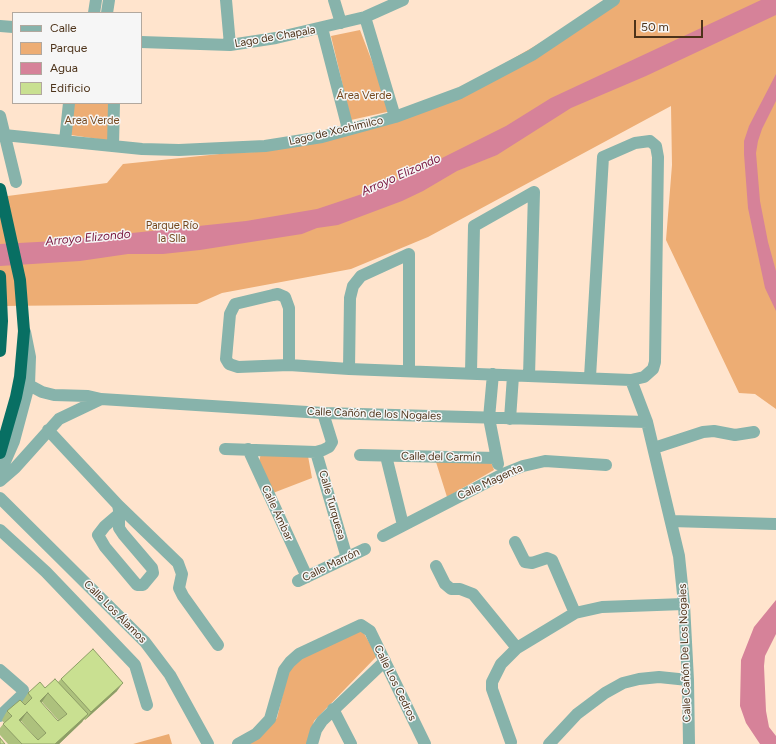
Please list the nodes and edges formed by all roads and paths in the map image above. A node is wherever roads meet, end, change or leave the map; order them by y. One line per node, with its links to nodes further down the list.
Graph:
1 (96, 0): 9 (street)
2 (108, 0): 10 (street)
3 (226, 0): 17 (street)
4 (334, 0): 12 (street)
5 (403, 0): 11 (street, Lago de Chapala)
6 (591, 0): 8 (street)
7 (614, 0): 8 (street, Lago de Xochimilco)
8 (598, 10): 21 (street, Lago de Xochimilco)
9 (94, 12)
10 (107, 12)
11 (365, 17): 12 (street, Lago de Chapala); 21 (street)
12 (341, 23): 15 (street, Lago de Chapala)
13 (0, 26): 14 (street)
14 (12, 27)
15 (322, 28): 17 (street, Lago de Chapala); 22 (street)
16 (142, 42): 17 (street, Lago de Chapala)
17 (230, 45)
18 (69, 104): 24 (street)
19 (114, 104): 25 (street)
20 (0, 116): 23 (street)
21 (395, 117): 22 (street, Lago de Xochimilco)
22 (348, 129): 25 (street, Lago de Xochimilco)
23 (4, 135): 24 (street, Lago de Xochimilco); 26 (street)
24 (65, 141): 25 (street, Lago de Xochimilco)
25 (113, 146)
26 (16, 182)
27 (0, 189): 29 (highway)
28 (0, 276): 30 (highway)
29 (24, 331): 40 (street); 54 (highway)
30 (0, 351)
31 (289, 365): 31 (street); 32 (street)
32 (349, 369): 33 (street); 33 (street)
33 (409, 371): 34 (street)
34 (471, 373): 35 (street); 37 (street)
35 (493, 374): 36 (street); 43 (street)
36 (513, 376): 37 (street); 44 (street)
37 (529, 376): 38 (street)
38 (590, 377): 39 (street); 39 (street)
39 (631, 380): 45 (street, Calle Cañón De Los Nogales)
40 (29, 385): 41 (street, Calle Cañón de los Nogales); 48 (street)
41 (101, 399): 42 (street, Calle Cañón de los Nogales); 46 (street, Calle Cañón de los Nogales)
42 (322, 413): 43 (street, Calle Cañón de los Nogales); 53 (street)
43 (489, 418): 44 (street, Calle Cañón de los Nogales); 57 (street)
44 (510, 418): 45 (street, Calle Cañón de los Nogales)
45 (647, 422): 49 (street, Calle Cañón De Los Nogales)
46 (48, 430): 52 (street, Calle Cañón de los Nogales); 63 (street)
47 (754, 432): 49 (street)
48 (14, 441): 52 (street); 59 (street)
49 (654, 448): 64 (street, Calle Cañón De Los Nogales)
50 (225, 449): 51 (street)
51 (248, 449): 53 (street); 73 (street, Calle Ámbar)
52 (31, 450): 61 (street, Calle Cañón de los Nogales)
53 (316, 452): 71 (street, Calle Turquesa)
54 (0, 453)
55 (360, 455): 56 (street, Calle del Carmín)
56 (386, 456): 57 (street, Calle del Carmín); 66 (street)
57 (496, 458): 60 (street)
58 (606, 465): 60 (street, Calle Magenta)
59 (0, 473)
60 (503, 474): 66 (street, Calle Magenta)
61 (0, 481)
62 (0, 498): 85 (street, Calle Los Álamos)
63 (119, 510): 63 (street); 76 (street)
64 (671, 520): 65 (street); 74 (street, Calle Cañón De Los Nogales)
65 (775, 524)
66 (403, 525): 68 (street, Calle Magenta)
67 (0, 530): 81 (street)
68 (383, 536)
69 (515, 542): 75 (street)
70 (364, 549): 71 (street, Calle Marrón)
71 (347, 558): 73 (street, Calle Marrón)
72 (436, 566): 77 (street)
73 (302, 579)
74 (684, 604): 75 (street); 80 (street, Calle Cañón De Los Nogales)
75 (575, 613): 77 (street)
76 (218, 645)
77 (517, 648): 84 (street)
78 (385, 661): 83 (street); 86 (street, Calle Los Cedros); 89 (street, Calle Los Cedros)
79 (0, 670): 82 (street)
80 (688, 680): 90 (street); 91 (street, Calle Cañón De Los Nogales)
81 (147, 705)
82 (2, 709)
83 (333, 709): 87 (street); 88 (street)
84 (511, 742)
85 (208, 744)
86 (238, 744)
87 (312, 744)
88 (351, 744)
89 (425, 744)
90 (549, 744)
91 (689, 744)

